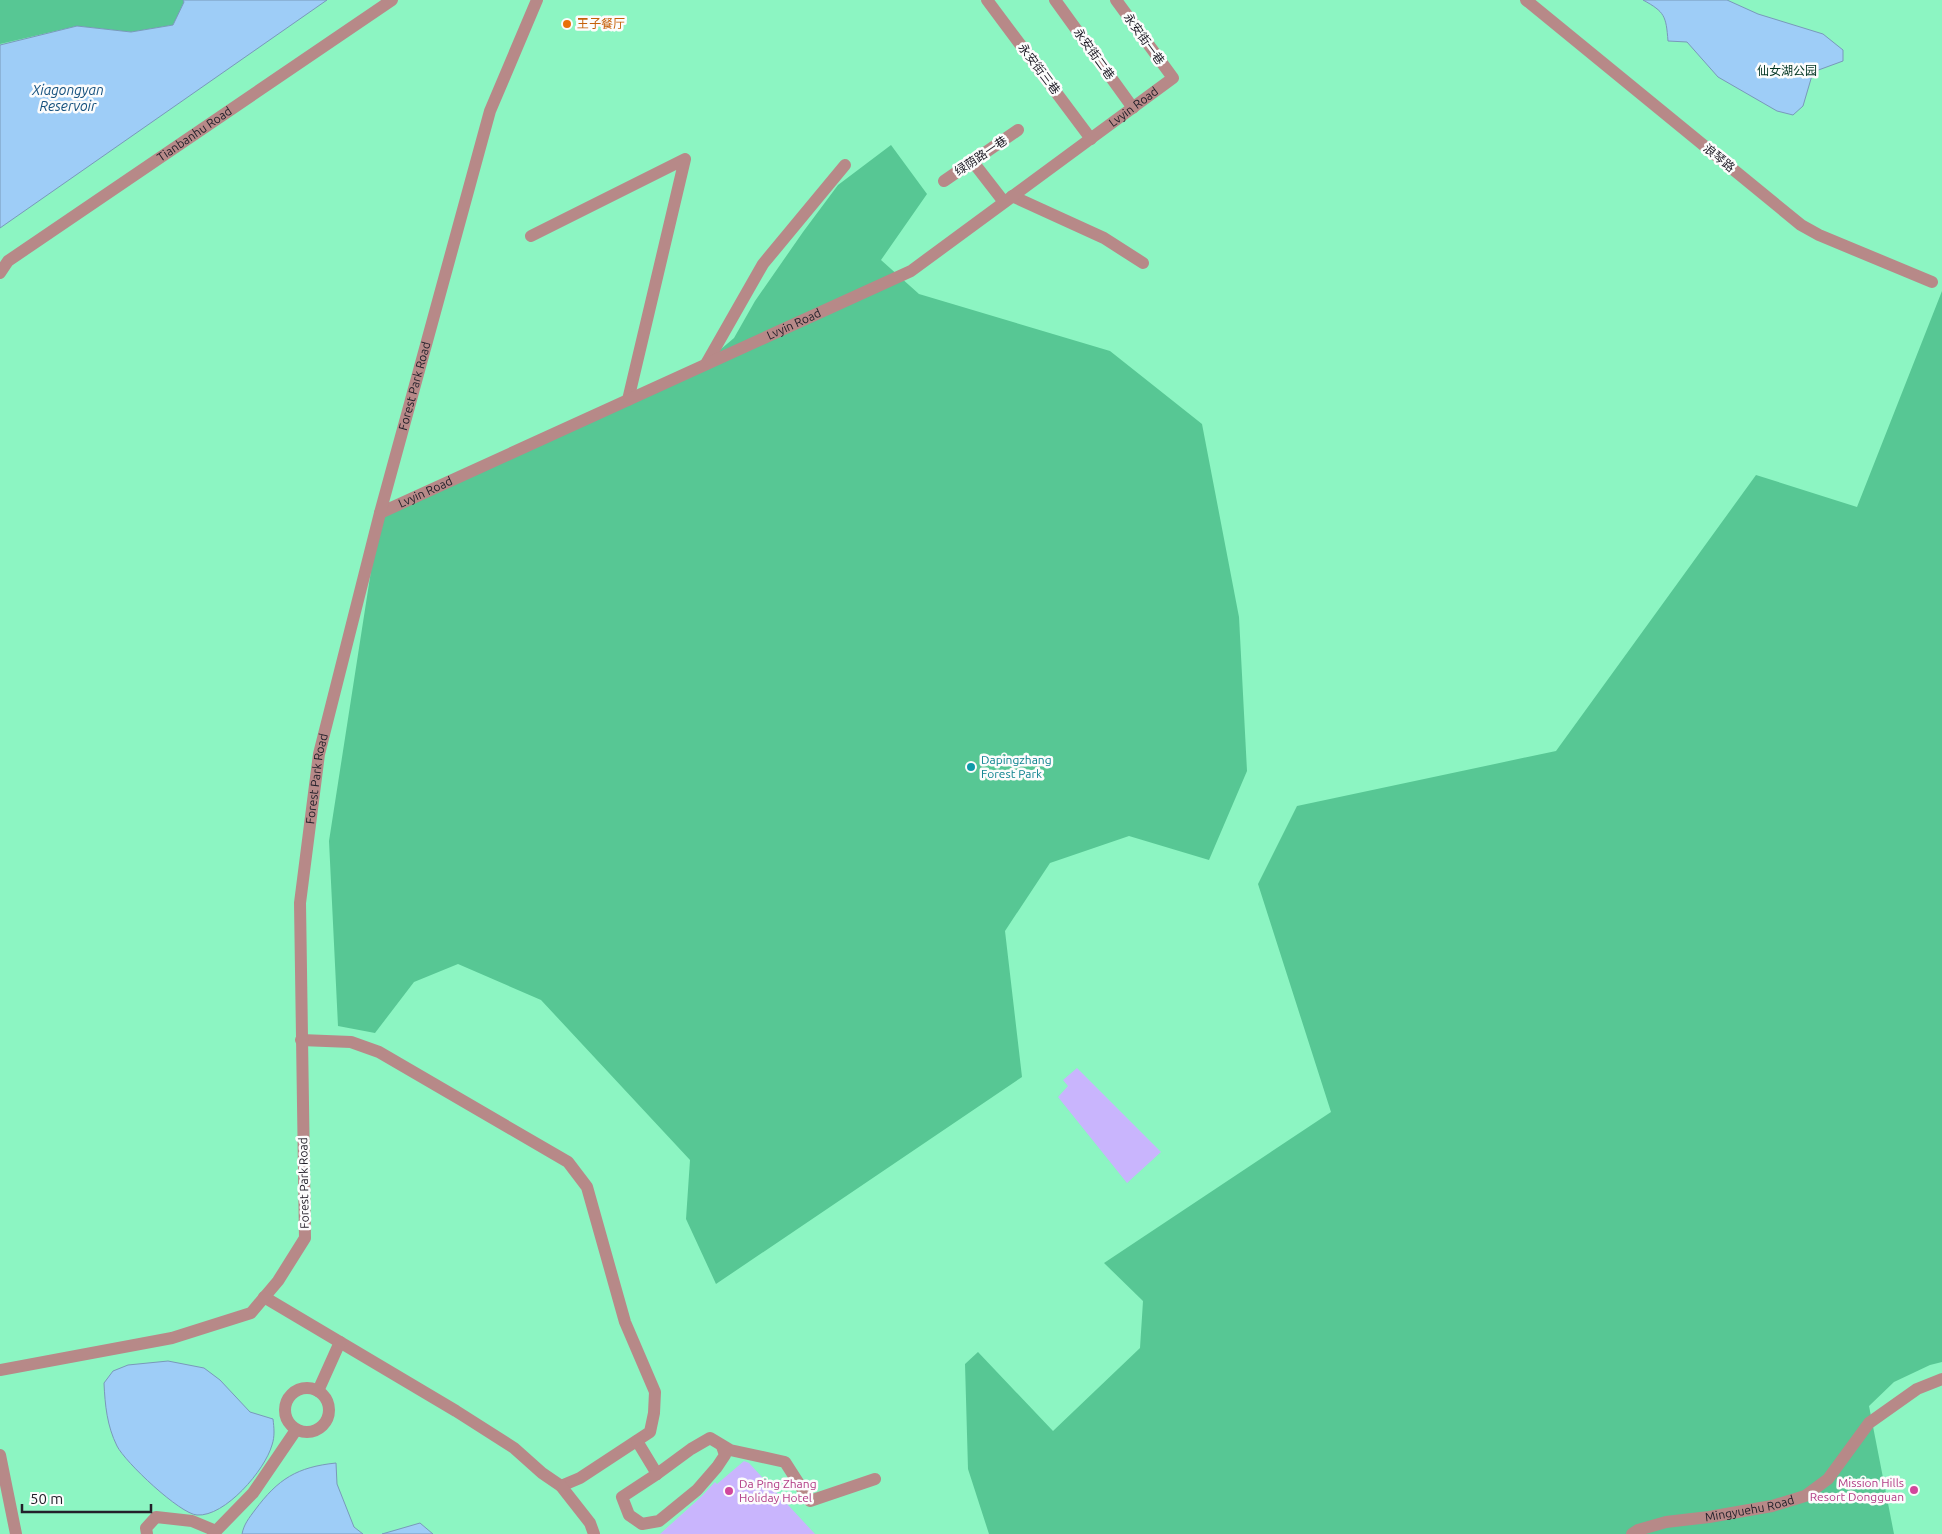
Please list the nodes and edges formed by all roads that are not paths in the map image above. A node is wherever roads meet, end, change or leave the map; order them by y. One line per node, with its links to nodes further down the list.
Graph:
1 (392, 0): 17 (street, Tianbanhu Road)
2 (537, 0): 21 (street, Forest Park Road)
3 (986, 0): 10 (street, 永安街三巷)
4 (1055, 0): 8 (street, 永安街二巷)
5 (1116, 0): 7 (street, 永安街一巷)
6 (1526, 0): 18 (street, 浪琴路)
7 (1173, 78): 8 (street, Lvyin Road)
8 (1133, 108): 10 (street, Lvyin Road)
9 (1018, 130): 11 (street, 绿荫路一巷)
10 (1091, 138): 14 (street, Lvyin Road)
11 (973, 162): 13 (street, 绿荫路一巷); 14 (street)
12 (845, 165): 19 (street)
13 (944, 181)
14 (1008, 199): 16 (street); 19 (street, Lvyin Road)
15 (531, 236): 20 (street)
16 (1143, 263)
17 (0, 273)
18 (1932, 282)
19 (706, 364): 20 (street, Lvyin Road)
20 (628, 400): 21 (street, Lvyin Road)
21 (380, 513): 22 (street, Forest Park Road)
22 (301, 1040): 23 (street, Forest Park Road); 29 (street)
23 (264, 1297): 24 (street); 25 (street, Forest Park Road)
24 (340, 1342): 27 (street); 34 (street)
25 (0, 1370)
26 (1942, 1379): 39 (street, Mingyuehu Road)
27 (318, 1390): 28 (street); 28 (street)
28 (296, 1430): 35 (street)
29 (637, 1441): 32 (street); 34 (street)
30 (722, 1446): 32 (street); 32 (street); 33 (street)
31 (0, 1455): 36 (street)
32 (658, 1474)
33 (875, 1479)
34 (561, 1486): 38 (street)
35 (215, 1533): 37 (street)
36 (16, 1534)
37 (147, 1534)
38 (594, 1534)
39 (1632, 1534)

